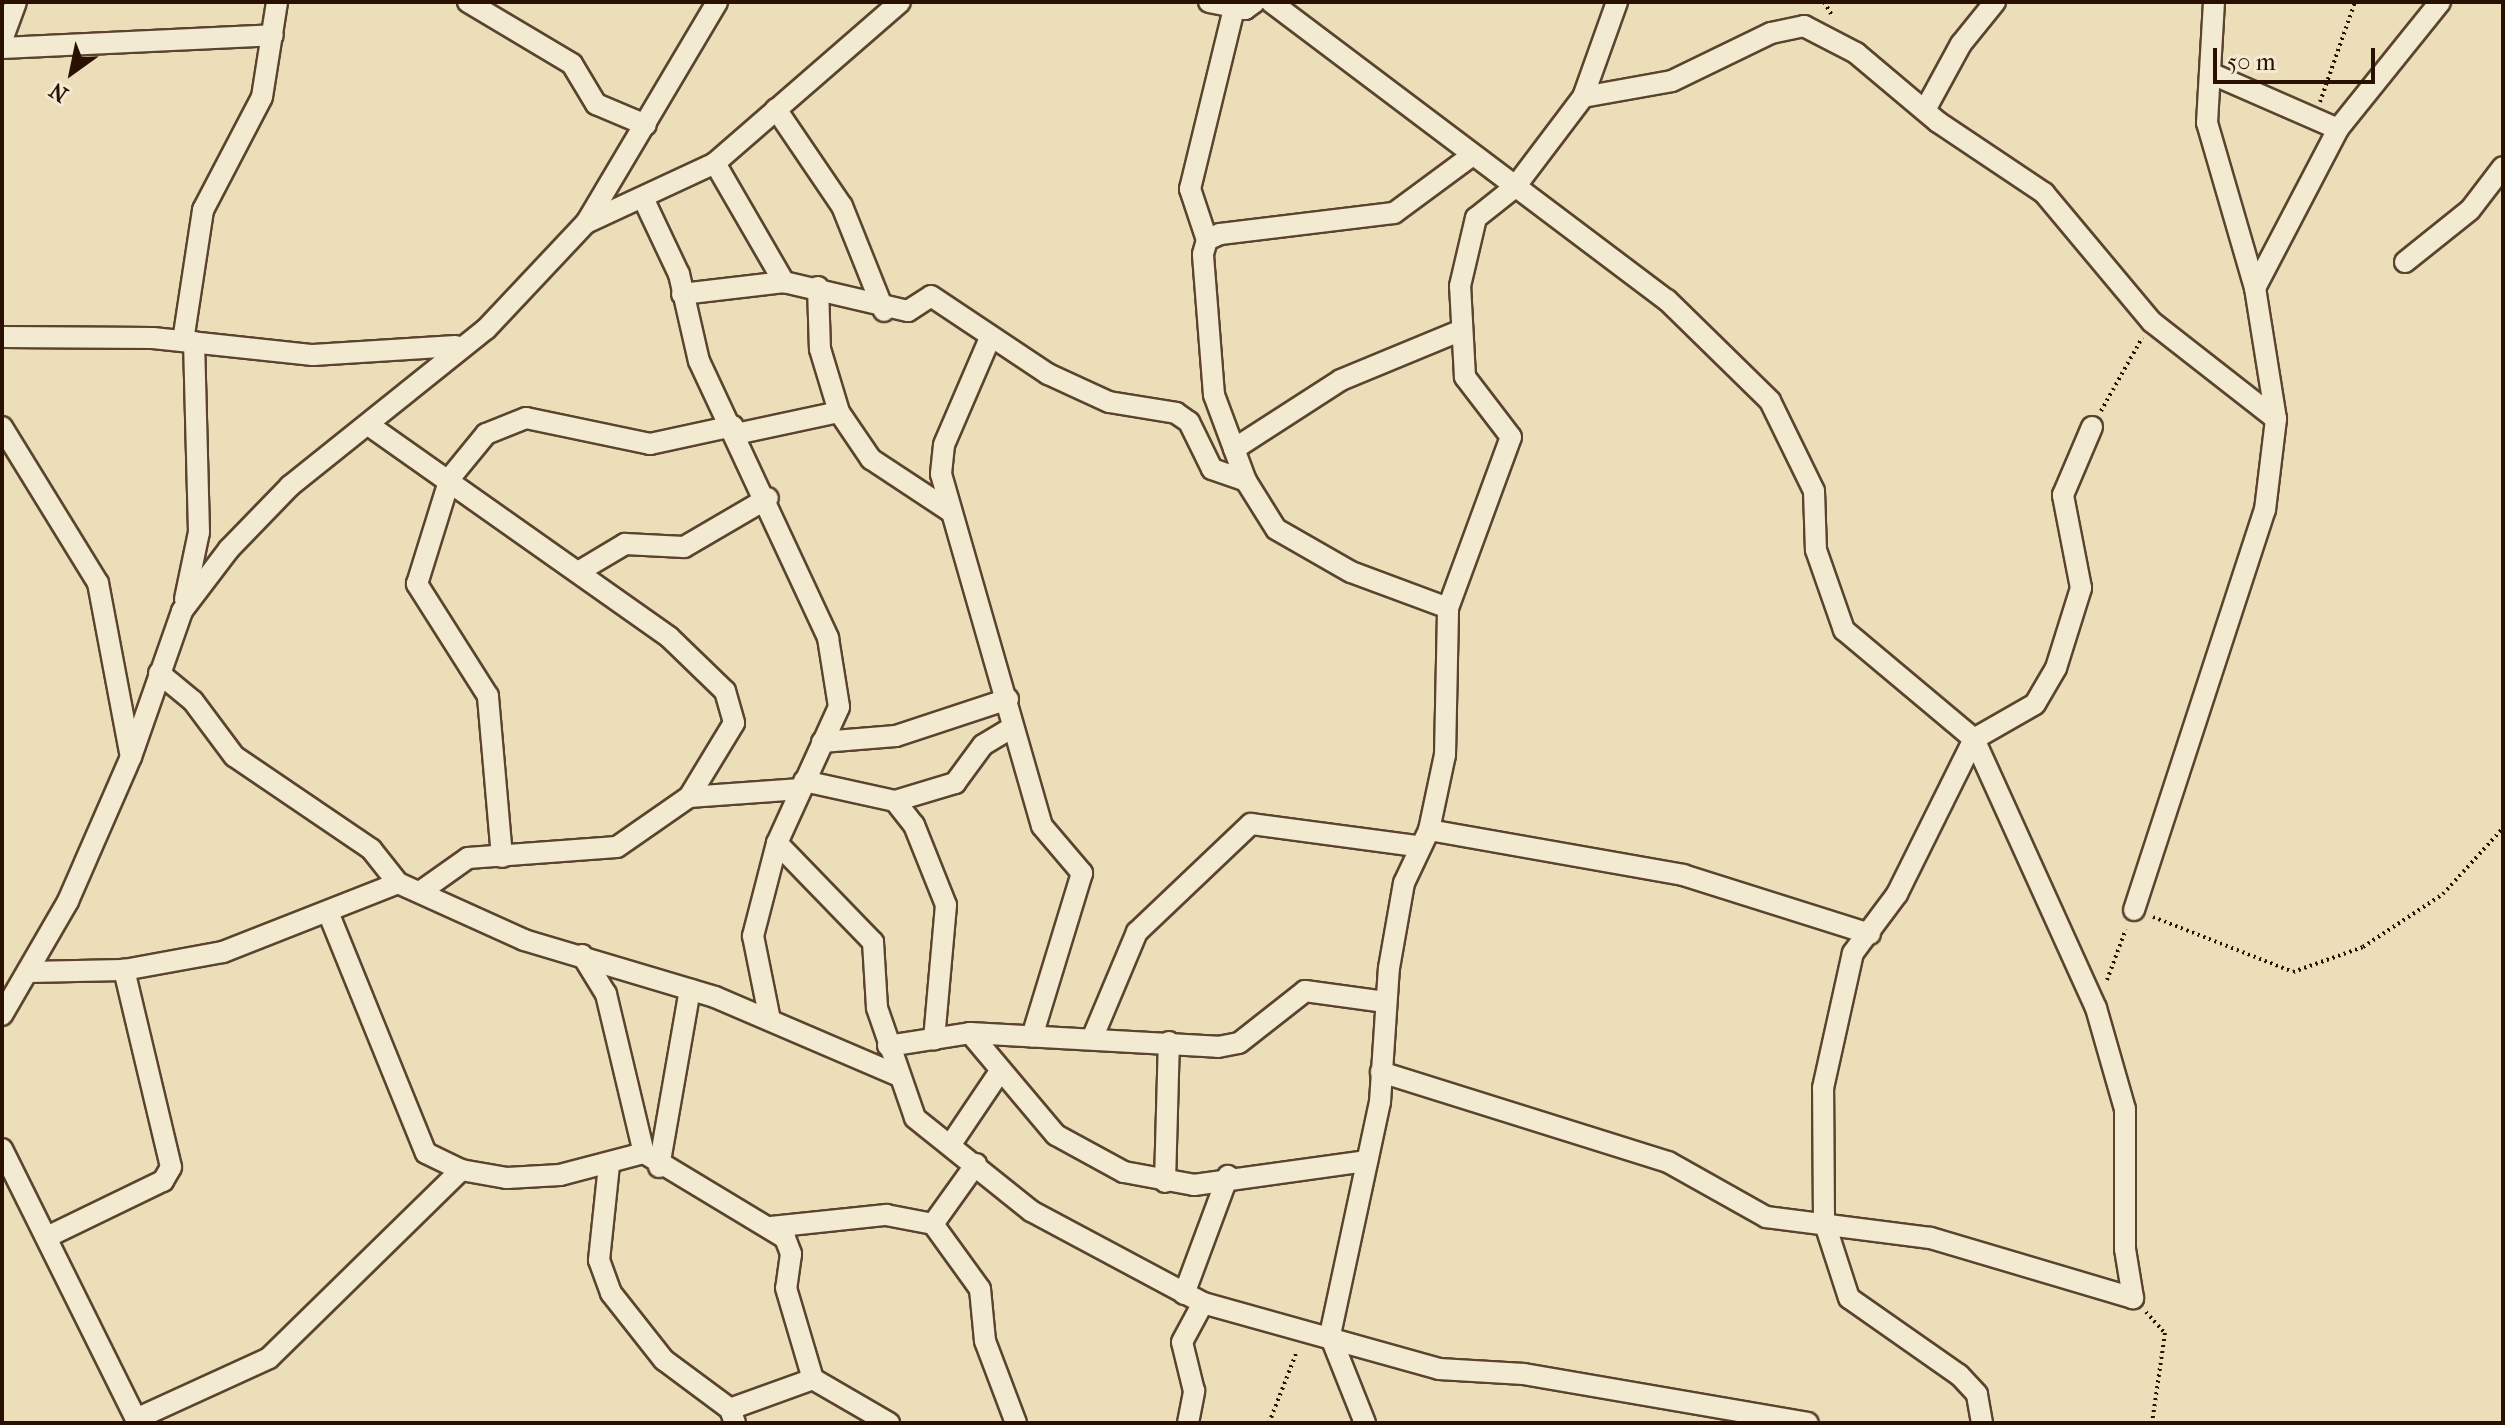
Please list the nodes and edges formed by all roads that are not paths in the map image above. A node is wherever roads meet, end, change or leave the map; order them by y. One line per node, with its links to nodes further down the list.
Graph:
1 (16, 2): 15 (street)
2 (277, 2): 14 (street)
3 (468, 2): 21 (street)
4 (717, 2): 21 (street)
5 (900, 2): 19 (street)
6 (1209, 2): 13 (street)
7 (1255, 2): 13 (street)
8 (1271, 2): 23 (street)
9 (1995, 2): 20 (street)
10 (2214, 2): 17 (street)
11 (2440, 2): 22 (street)
12 (1611, 5): 18 (street)
13 (1234, 9): 29 (street)
14 (273, 35): 16 (street); 39 (street)
15 (2, 40)
16 (2, 48)
17 (2210, 73): 22 (street); 33 (street)
18 (1583, 97): 20 (street); 26 (street)
19 (776, 109): 24 (street); 35 (street)
20 (1925, 110): 42 (street)
21 (646, 125): 28 (street)
22 (2338, 129): 33 (street)
23 (1470, 157): 26 (street); 29 (street)
24 (715, 163): 27 (street); 31 (street)
25 (2503, 167): 30 (street)
26 (1515, 187): 36 (street); 58 (street)
27 (643, 198): 28 (street); 34 (street)
28 (586, 223): 40 (street)
29 (1207, 240): 47 (street)
30 (2405, 262)
31 (784, 282): 32 (street); 34 (street)
32 (818, 287): 35 (street); 41 (street)
33 (2255, 288): 42 (street)
34 (682, 294): 46 (street)
35 (884, 311): 38 (street)
36 (1457, 332): 47 (street); 53 (street)
37 (2, 337): 39 (street)
38 (990, 338): 49 (street); 51 (street)
39 (188, 341): 40 (street); 54 (street)
40 (456, 346): 43 (street)
41 (839, 412): 46 (street); 51 (street)
42 (2276, 419): 69 (street)
43 (370, 426): 48 (street); 54 (street)
44 (2, 427): 60 (street)
45 (2092, 427): 58 (street)
46 (734, 430): 48 (street); 50 (street)
47 (1234, 449): 49 (street)
48 (450, 478): 52 (street); 66 (street)
49 (1246, 481): 53 (street)
50 (768, 498): 52 (street); 59 (street)
51 (950, 511): 56 (street)
52 (578, 572): 62 (street)
53 (1448, 608): 64 (street)
54 (182, 611): 55 (street)
55 (159, 673): 60 (street); 67 (street)
56 (1008, 699): 57 (street); 59 (street)
57 (1013, 727): 63 (street); 80 (street)
58 (1974, 739): 71 (street); 97 (street)
59 (822, 742): 61 (street)
60 (131, 757): 74 (street)
61 (802, 785): 62 (street); 63 (street); 65 (street)
62 (689, 797): 66 (street)
63 (895, 801): 81 (street)
64 (1423, 838): 71 (street); 76 (street); 82 (street)
65 (777, 843): 78 (street); 84 (street)
66 (502, 857): 68 (street)
67 (398, 883): 68 (street); 70 (street)
68 (420, 892): 72 (street)
69 (2134, 910)
70 (328, 912): 73 (street); 94 (street)
71 (1870, 934): 97 (street)
72 (582, 955): 75 (street); 90 (street)
73 (124, 970): 74 (street); 100 (street)
74 (29, 972): 77 (street)
75 (690, 990): 78 (street); 90 (street)
76 (1385, 1002): 83 (street); 86 (street)
77 (2, 1015)
78 (770, 1020): 87 (street)
79 (970, 1033): 80 (street); 81 (street); 85 (street)
80 (1032, 1037): 82 (street)
81 (934, 1039): 84 (street)
82 (1092, 1039): 83 (street)
83 (1169, 1042): 96 (street)
84 (888, 1046): 87 (street)
85 (1001, 1070): 88 (street); 96 (street)
86 (1381, 1072): 91 (street); 97 (street)
87 (897, 1075): 88 (street)
88 (951, 1144): 92 (street)
89 (2, 1149): 100 (street)
90 (652, 1160): 93 (street); 99 (street)
91 (1367, 1161): 95 (street); 102 (street)
92 (976, 1164): 98 (street); 101 (street)
93 (609, 1165): 94 (street); 104 (street)
94 (461, 1170): 105 (street)
95 (1228, 1176): 96 (street); 101 (street)
96 (1165, 1182)
97 (1824, 1221): 111 (street)
98 (933, 1224): 99 (street); 107 (street)
99 (771, 1227): 103 (street)
100 (47, 1237): 105 (street)
101 (1193, 1299): 102 (street); 108 (street)
102 (1330, 1335): 109 (street); 110 (street)
103 (813, 1379): 104 (street); 106 (street)
104 (732, 1416)
105 (137, 1421)
106 (889, 1423)
107 (1016, 1423)
108 (1188, 1423)
109 (1365, 1423)
110 (1808, 1423)
111 (1982, 1423)

